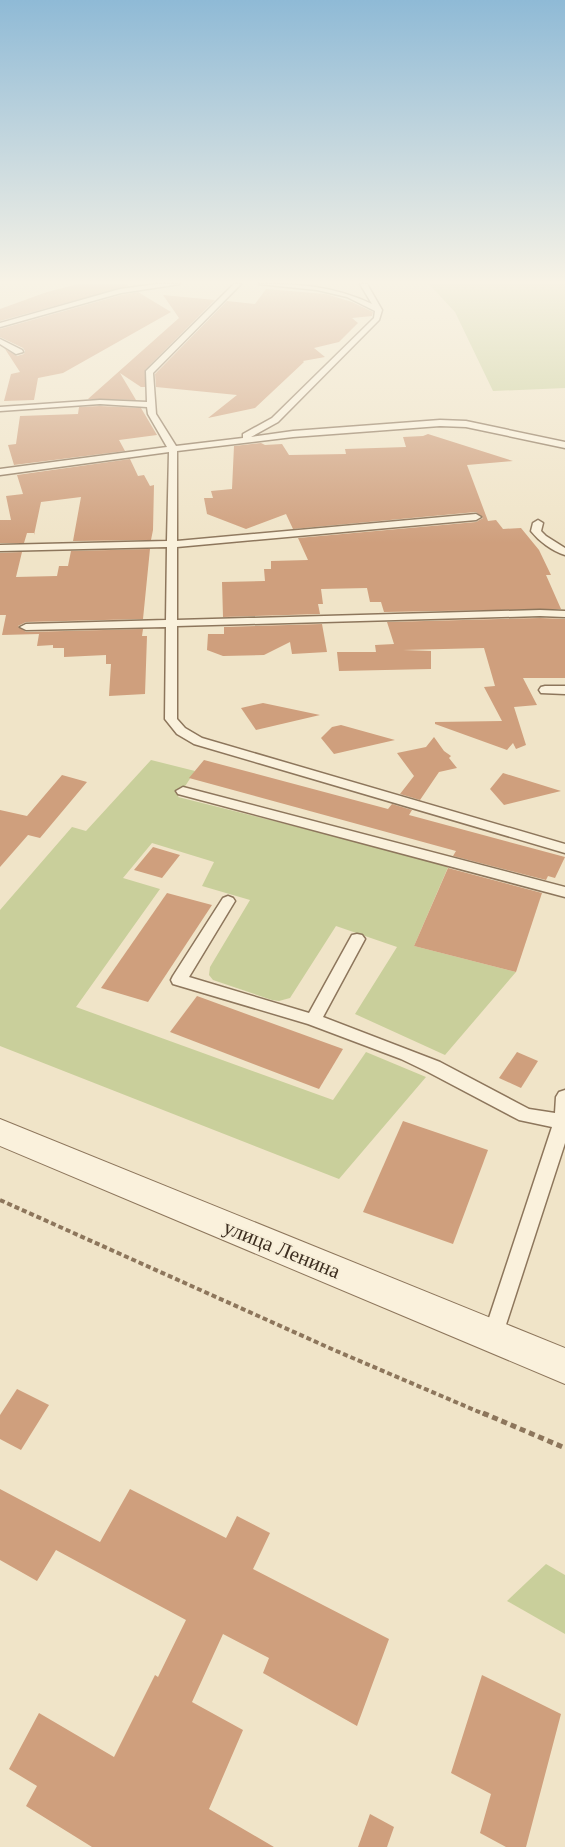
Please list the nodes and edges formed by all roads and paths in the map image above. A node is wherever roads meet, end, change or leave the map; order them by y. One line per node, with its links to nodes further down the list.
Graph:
1 (152, 370): 3 (lane)
2 (325, 370): 5 (lane)
3 (150, 406): 4 (lane); 7 (lane)
4 (0, 409)
5 (238, 440): 6 (lane); 7 (lane)
6 (565, 445)
7 (173, 449): 8 (lane); 11 (lane)
8 (0, 472)
9 (476, 517): 11 (lane)
10 (538, 523): 13 (lane)
11 (172, 544): 12 (lane); 15 (lane)
12 (0, 548)
13 (565, 552)
14 (565, 614): 15 (lane)
15 (171, 623): 16 (lane); 20 (lane)
16 (26, 627)
17 (546, 690): 18 (lane)
18 (565, 690)
19 (183, 791): 21 (lane)
20 (565, 849)
21 (565, 892)
22 (228, 901): 24 (lane)
23 (357, 939): 24 (lane)
24 (313, 1020): 26 (lane)
25 (565, 1097): 26 (lane)
26 (564, 1121): 29 (lane)
27 (0, 1132): 29 (street, улица Ленина)
28 (0, 1200): 31 (path)
29 (493, 1336): 30 (street, улица Ленина)
30 (565, 1366)
31 (565, 1448)

